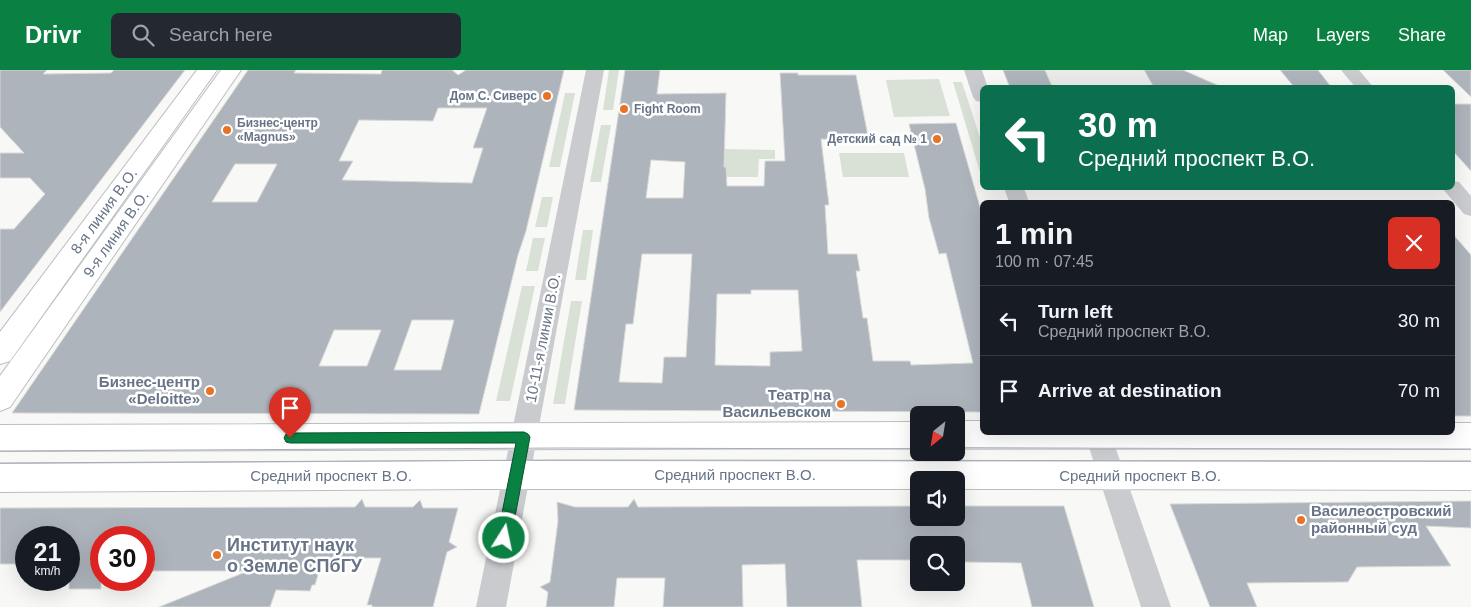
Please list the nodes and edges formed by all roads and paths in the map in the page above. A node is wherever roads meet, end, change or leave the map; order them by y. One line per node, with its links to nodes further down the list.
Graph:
1 (207, 70): 10 (main road, 8-я линия В.О.)
2 (231, 70): 11 (main road, 9-я линия В.О.)
3 (595, 70): 18 (street, 10-11-я линии В.О.)
4 (973, 70): 7 (street)
5 (1350, 70): 6 (street)
6 (1363, 85)
7 (980, 91)
8 (1455, 190): 9 (street)
9 (1471, 208)
10 (0, 352)
11 (0, 399)
12 (965, 434): 13 (main road)
13 (980, 434)
14 (910, 435): 18 (main road)
15 (1098, 435): 21 (street)
16 (1284, 435): 17 (main road)
17 (1471, 436)
18 (524, 437): 19 (main road); 20 (street, 10-11-я линии В.О.)
19 (0, 438)
20 (516, 475): 21 (main road, Средний проспект В.О.); 23 (main road, Средний проспект В.О.); 24 (street, 10-11-я линии В.О.)
21 (1112, 476): 22 (main road, Средний проспект В.О.); 25 (street)
22 (1471, 476)
23 (0, 478)
24 (491, 607)
25 (1156, 607)

